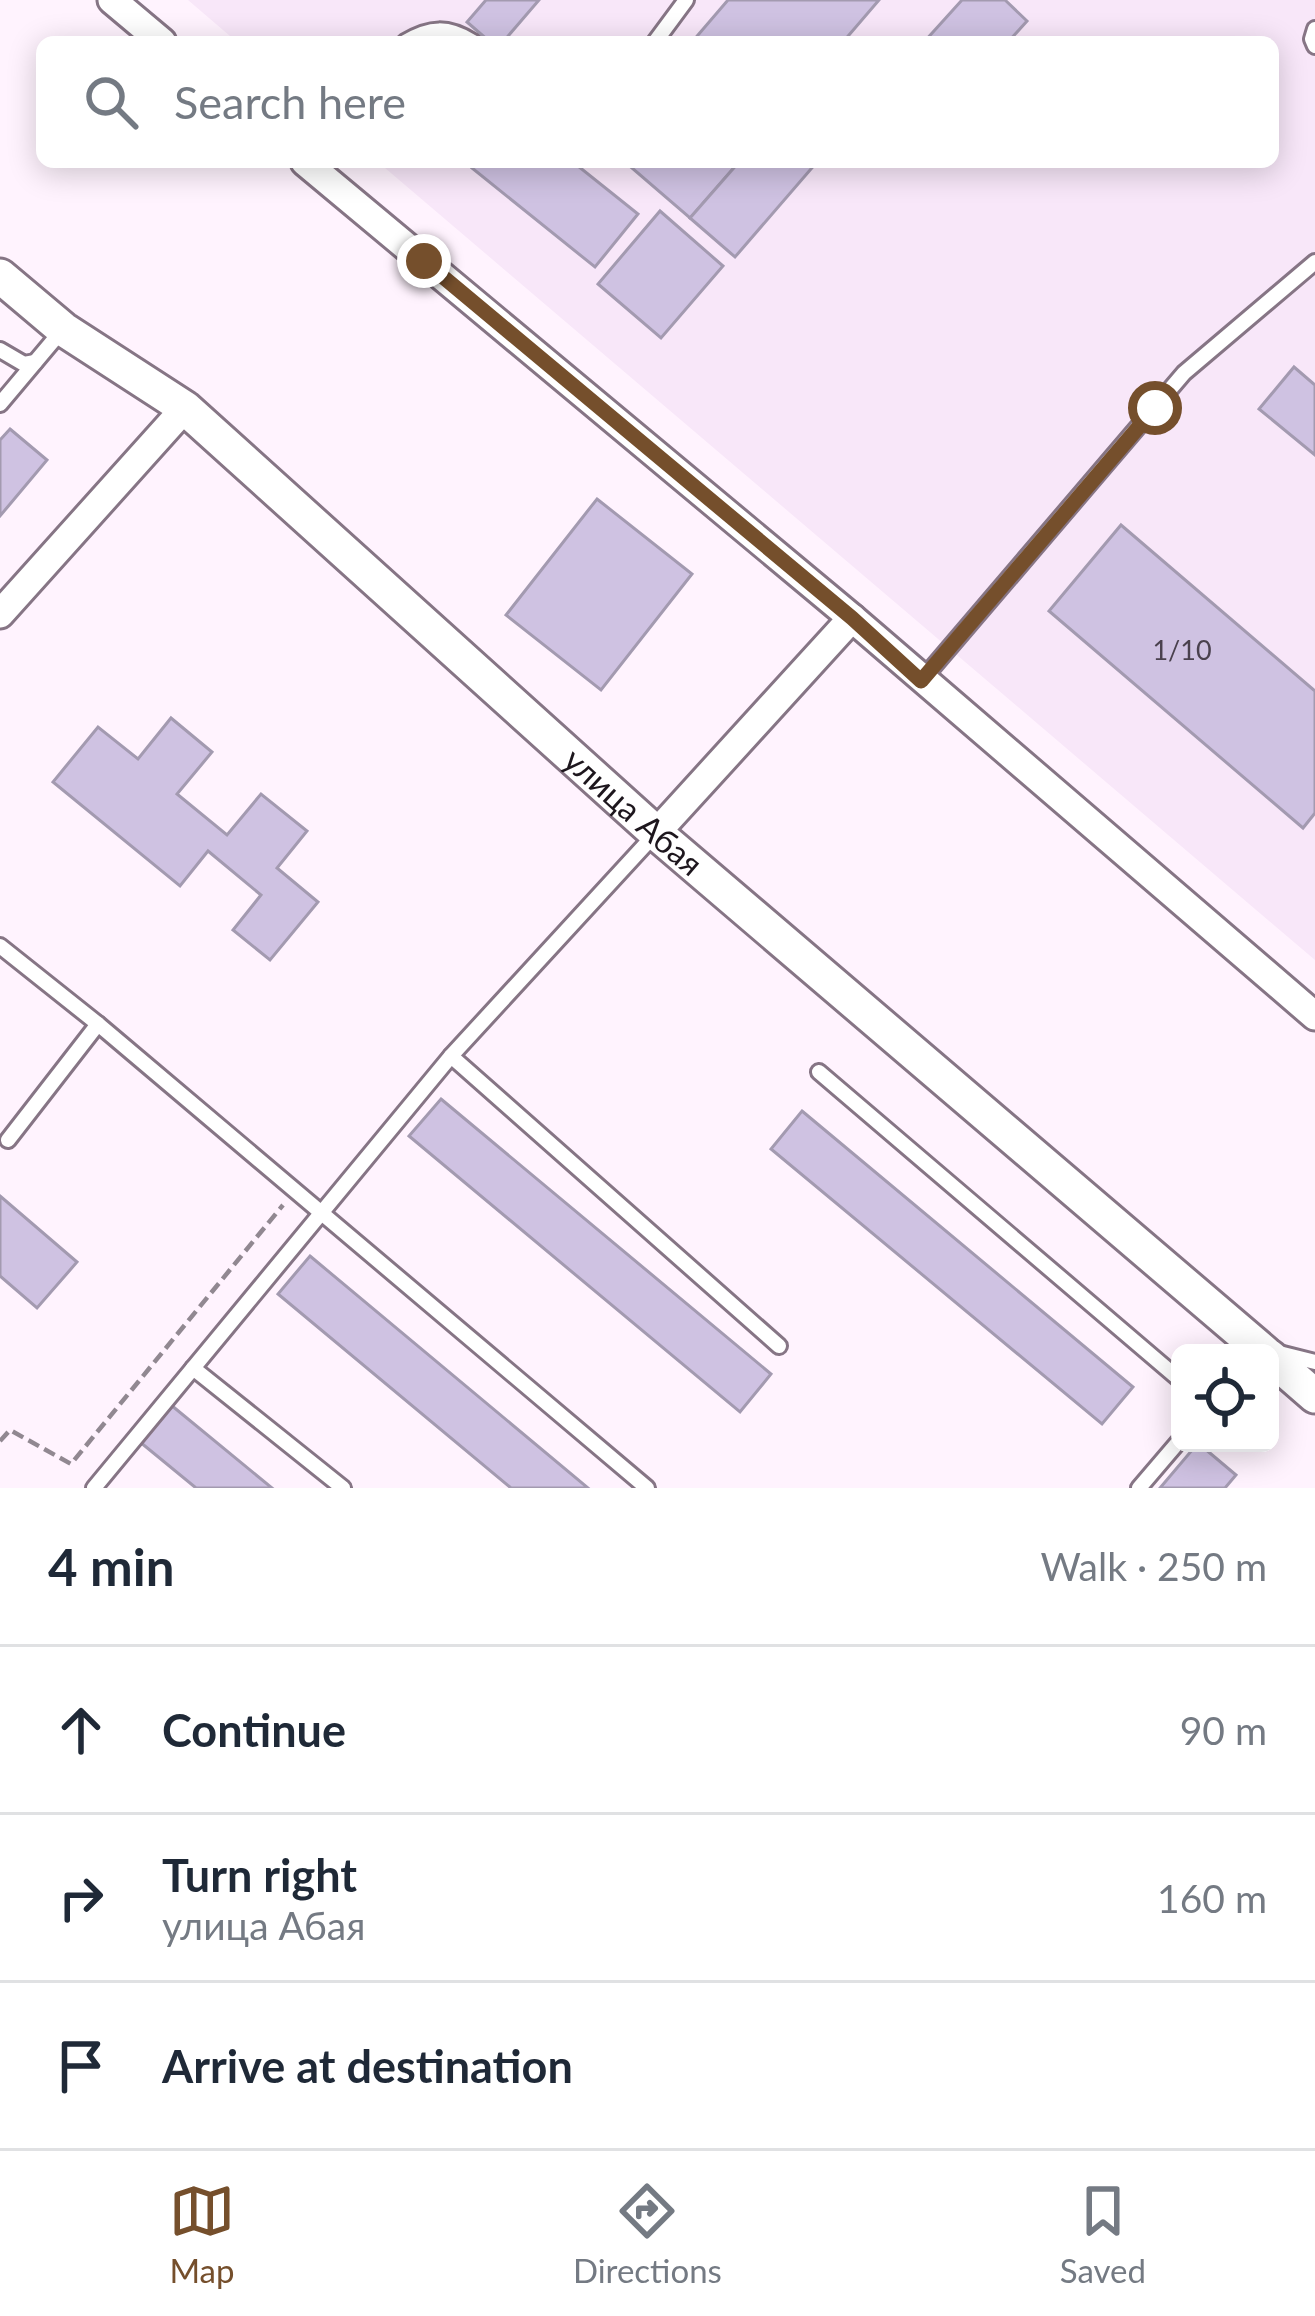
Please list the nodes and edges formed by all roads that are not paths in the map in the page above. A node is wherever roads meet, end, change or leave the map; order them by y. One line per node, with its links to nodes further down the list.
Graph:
1 (112, 0): 4 (street)
2 (686, 0): 7 (lane)
3 (1315, 29): 8 (lane)
4 (155, 36)
5 (418, 36): 6 (lane)
6 (464, 36)
7 (659, 36)
8 (1315, 46)
9 (319, 168): 18 (street)
10 (1315, 262): 19 (lane)
11 (0, 276): 12 (street, улица Абая)
12 (63, 329): 14 (lane); 16 (street, улица Абая)
13 (0, 350): 14 (lane)
14 (35, 362): 15 (lane)
15 (0, 404)
16 (185, 408): 17 (street); 20 (street, улица Абая)
17 (0, 614)
18 (852, 618): 19 (street); 20 (street)
19 (921, 681): 22 (street)
20 (656, 833): 24 (lane); 28 (street, улица Абая)
21 (0, 946): 23 (lane)
22 (1315, 1016)
23 (98, 1024): 26 (lane); 27 (lane)
24 (451, 1056): 27 (lane); 29 (lane)
25 (819, 1072): 34 (lane)
26 (8, 1140)
27 (320, 1214): 33 (lane); 39 (lane)
28 (1252, 1344)
29 (779, 1346)
30 (1279, 1356): 31 (lane)
31 (1315, 1362)
32 (1279, 1367): 35 (street, улица Абая)
33 (193, 1368): 37 (lane); 38 (lane)
34 (1171, 1372)
35 (1315, 1396)
36 (1171, 1451): 40 (lane)
37 (94, 1488)
38 (343, 1488)
39 (647, 1488)
40 (1139, 1488)

